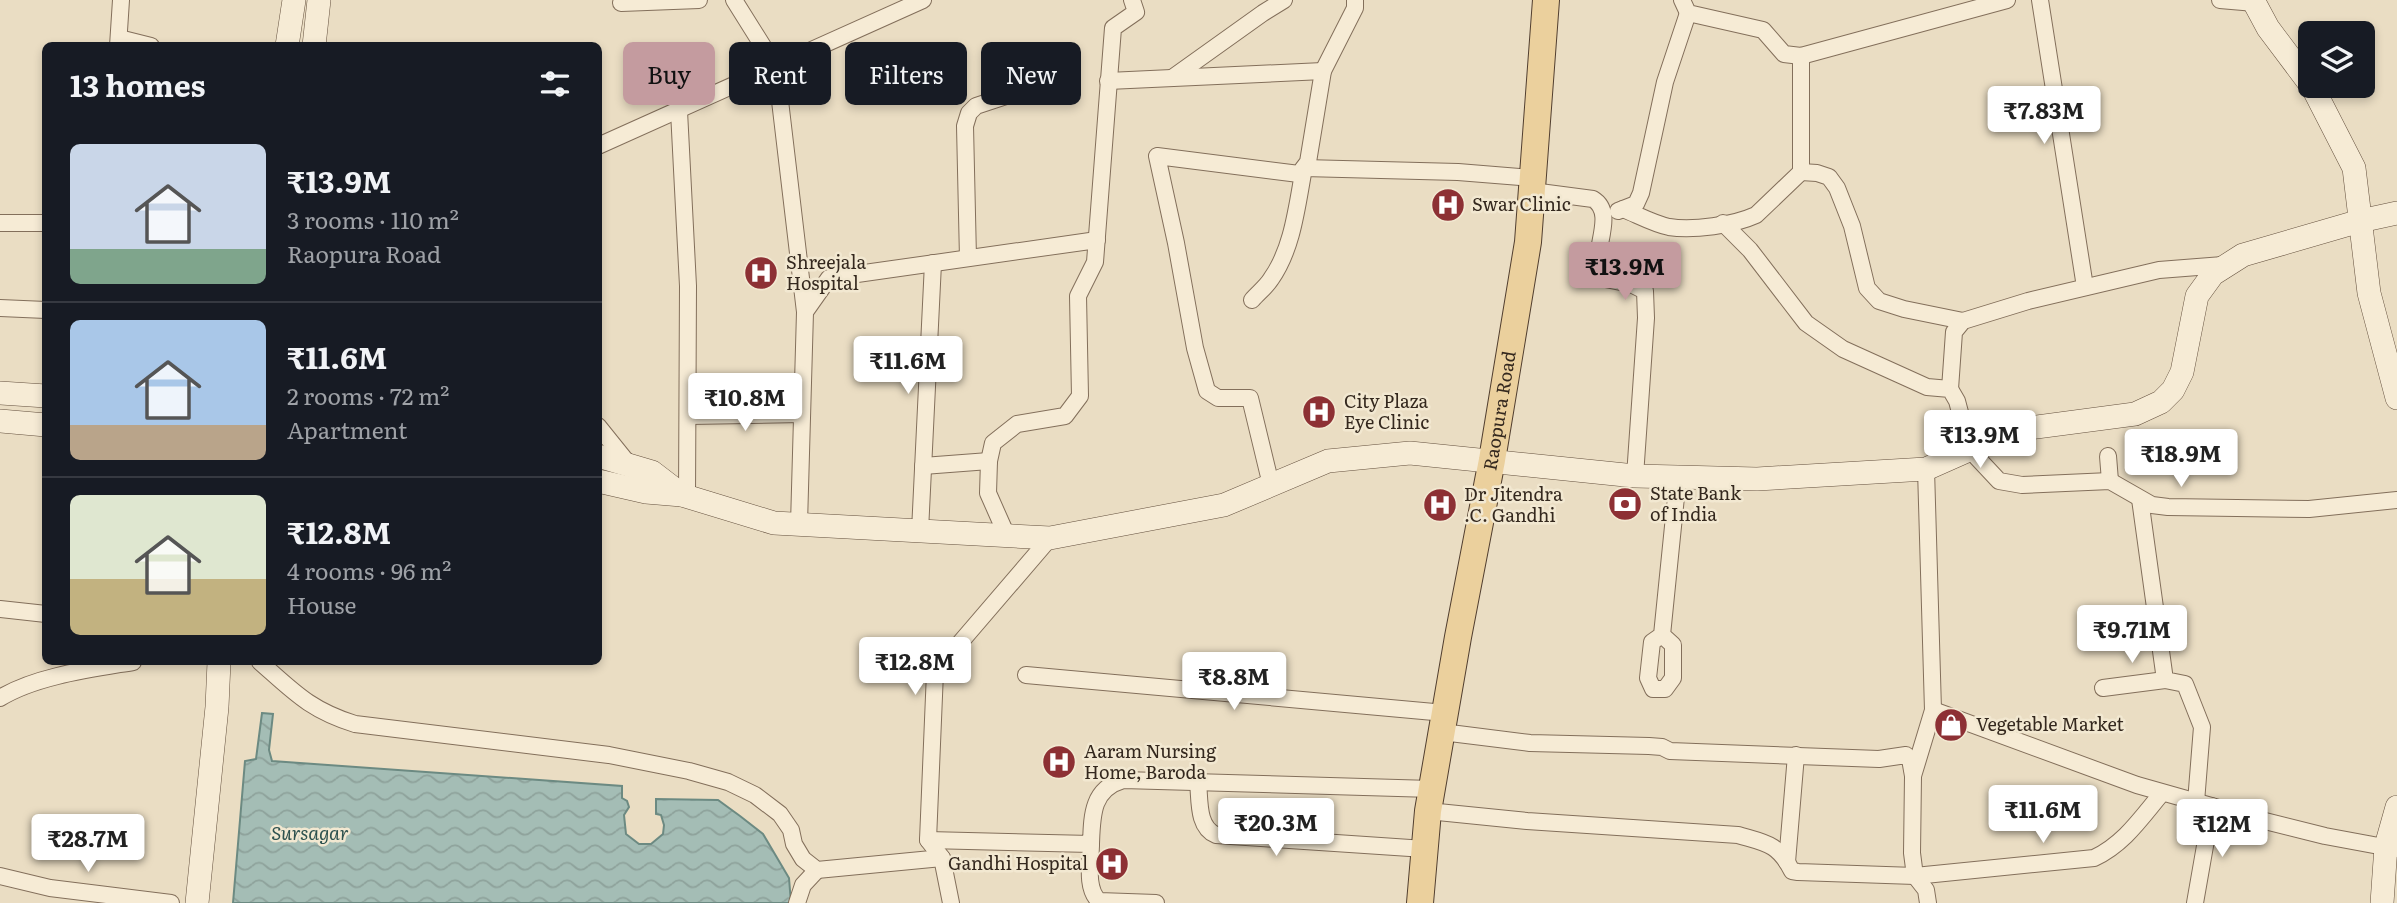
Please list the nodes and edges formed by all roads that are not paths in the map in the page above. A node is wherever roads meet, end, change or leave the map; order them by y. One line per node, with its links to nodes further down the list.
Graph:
1 (121, 0): 17 (street)
2 (294, 0): 18 (street)
3 (319, 0): 19 (street)
4 (699, 0): 15 (street)
5 (734, 0): 20 (street)
6 (923, 0): 21 (street)
7 (1132, 0): 26 (street)
8 (1284, 0): 25 (street)
9 (1355, 0): 24 (street)
10 (1546, 0): 35 (main road, Raopura Road)
11 (2005, 0): 22 (street)
12 (2040, 0): 47 (street)
13 (2220, 0): 14 (street)
14 (2254, 2): 23 (street)
15 (621, 3)
16 (1685, 6): 22 (street); 36 (street)
17 (118, 42)
18 (288, 42)
19 (314, 42)
20 (760, 42)
21 (831, 42)
22 (1801, 56): 34 (street)
23 (2298, 68)
24 (1323, 71): 25 (street); 33 (street)
25 (1172, 78): 26 (street)
26 (1108, 81): 43 (street)
27 (729, 88): 31 (street)
28 (2319, 98): 39 (street)
29 (981, 104): 44 (street)
30 (780, 105): 51 (street)
31 (679, 110): 32 (street); 58 (street)
32 (602, 144)
33 (1304, 168): 35 (street); 48 (street); 74 (street)
34 (1801, 172): 42 (street); 52 (street)
35 (1532, 185): 38 (street); 65 (main road, Raopura Road)
36 (1623, 209): 38 (street); 42 (street)
37 (2397, 213): 39 (street)
38 (1604, 215): 70 (street)
39 (2360, 221): 46 (street); 56 (street)
40 (0, 223): 41 (street)
41 (42, 223)
42 (1723, 223): 53 (street)
43 (1097, 240): 44 (street); 66 (street)
44 (968, 258): 45 (street)
45 (933, 263): 51 (street); 67 (street)
46 (2225, 265): 47 (street); 62 (street)
47 (2085, 287): 52 (street)
48 (1252, 300)
49 (0, 308): 50 (street)
50 (42, 310)
51 (805, 312): 57 (street)
52 (1963, 321): 53 (street)
53 (1950, 389): 62 (street)
54 (0, 393): 55 (street)
55 (42, 396)
56 (2397, 398)
57 (802, 414): 58 (street); 78 (street)
58 (688, 416): 75 (street)
59 (0, 421): 60 (street)
60 (42, 425)
61 (602, 432): 69 (street)
62 (1970, 450): 68 (street); 73 (street)
63 (2108, 456): 73 (street)
64 (602, 459): 69 (street)
65 (1492, 460): 70 (street); 74 (street); 93 (main road, Raopura Road)
66 (989, 461): 67 (street); 80 (street)
67 (923, 466): 79 (street)
68 (1926, 469): 71 (street); 92 (street)
69 (629, 476): 72 (street); 75 (street)
70 (1635, 476): 71 (street)
71 (1678, 477): 84 (street)
72 (602, 480)
73 (2110, 481): 76 (street)
74 (1271, 485): 81 (street)
75 (685, 496): 78 (street)
76 (2140, 499): 77 (street); 89 (street)
77 (2397, 500)
78 (799, 524): 79 (street)
79 (920, 531): 80 (street)
80 (1007, 536): 81 (street)
81 (1050, 538): 101 (street)
82 (0, 608): 83 (street)
83 (42, 613)
84 (1662, 635)
85 (115, 665): 91 (street)
86 (219, 665): 111 (street)
87 (263, 665): 107 (street)
88 (1026, 675): 93 (street)
89 (2165, 680): 90 (street); 99 (street)
90 (2103, 688)
91 (0, 698)
92 (1933, 710): 95 (street); 97 (street)
93 (1443, 722): 94 (street); 98 (main road, Raopura Road)
94 (1796, 755): 95 (street); 106 (street)
95 (1913, 776): 109 (street)
96 (1198, 782): 98 (street); 102 (street); 104 (street)
97 (2162, 793): 99 (street); 109 (street)
98 (1430, 800): 104 (main road, Raopura Road); 106 (street)
99 (2204, 804): 103 (street); 117 (street)
100 (2397, 807): 103 (street)
101 (929, 840): 102 (street); 105 (street)
102 (1091, 844): 114 (street)
103 (2391, 848): 118 (street)
104 (1425, 849): 115 (main road, Raopura Road)
105 (943, 858): 107 (street); 113 (street)
106 (1787, 862): 109 (street)
107 (817, 870): 112 (street)
108 (0, 876): 110 (street)
109 (1915, 876): 116 (street)
110 (171, 903)
111 (197, 903)
112 (797, 903)
113 (951, 903)
114 (1156, 903)
115 (1420, 903)
116 (1928, 903)
117 (2195, 903)
118 (2382, 903)

